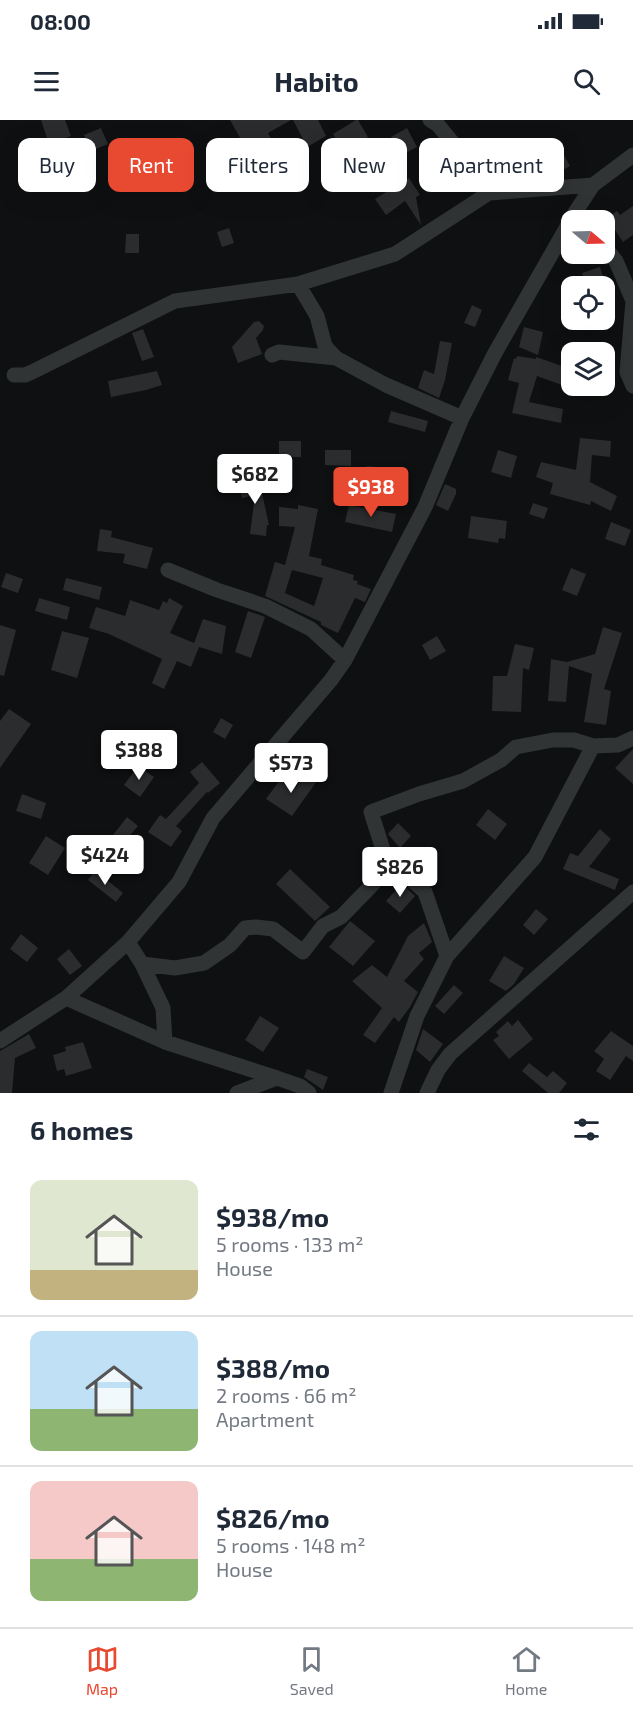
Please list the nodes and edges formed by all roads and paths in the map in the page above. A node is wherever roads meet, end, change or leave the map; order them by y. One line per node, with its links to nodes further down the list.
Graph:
1 (430, 120): 4 (street)
2 (633, 155): 3 (street)
3 (593, 185): 4 (street); 5 (street)
4 (489, 193): 8 (street)
5 (583, 210)
6 (561, 246): 13 (street)
7 (615, 260): 12 (street)
8 (298, 284): 10 (street); 11 (street)
9 (272, 355): 10 (street)
10 (336, 358): 13 (street)
11 (14, 375)
12 (633, 386)
13 (462, 418): 15 (street)
14 (168, 570): 15 (street)
15 (345, 660): 20 (street)
16 (633, 738): 17 (street)
17 (593, 746): 18 (street); 21 (street)
18 (385, 856): 21 (street); 22 (street)
19 (633, 892): 30 (street)
20 (128, 942): 22 (street); 23 (street)
21 (447, 956): 29 (street)
22 (142, 964): 25 (street)
23 (66, 998): 24 (street); 25 (street)
24 (0, 1041)
25 (165, 1042): 26 (street)
26 (277, 1078): 27 (street); 28 (street)
27 (237, 1093)
28 (309, 1093)
29 (391, 1093)
30 (427, 1093)

